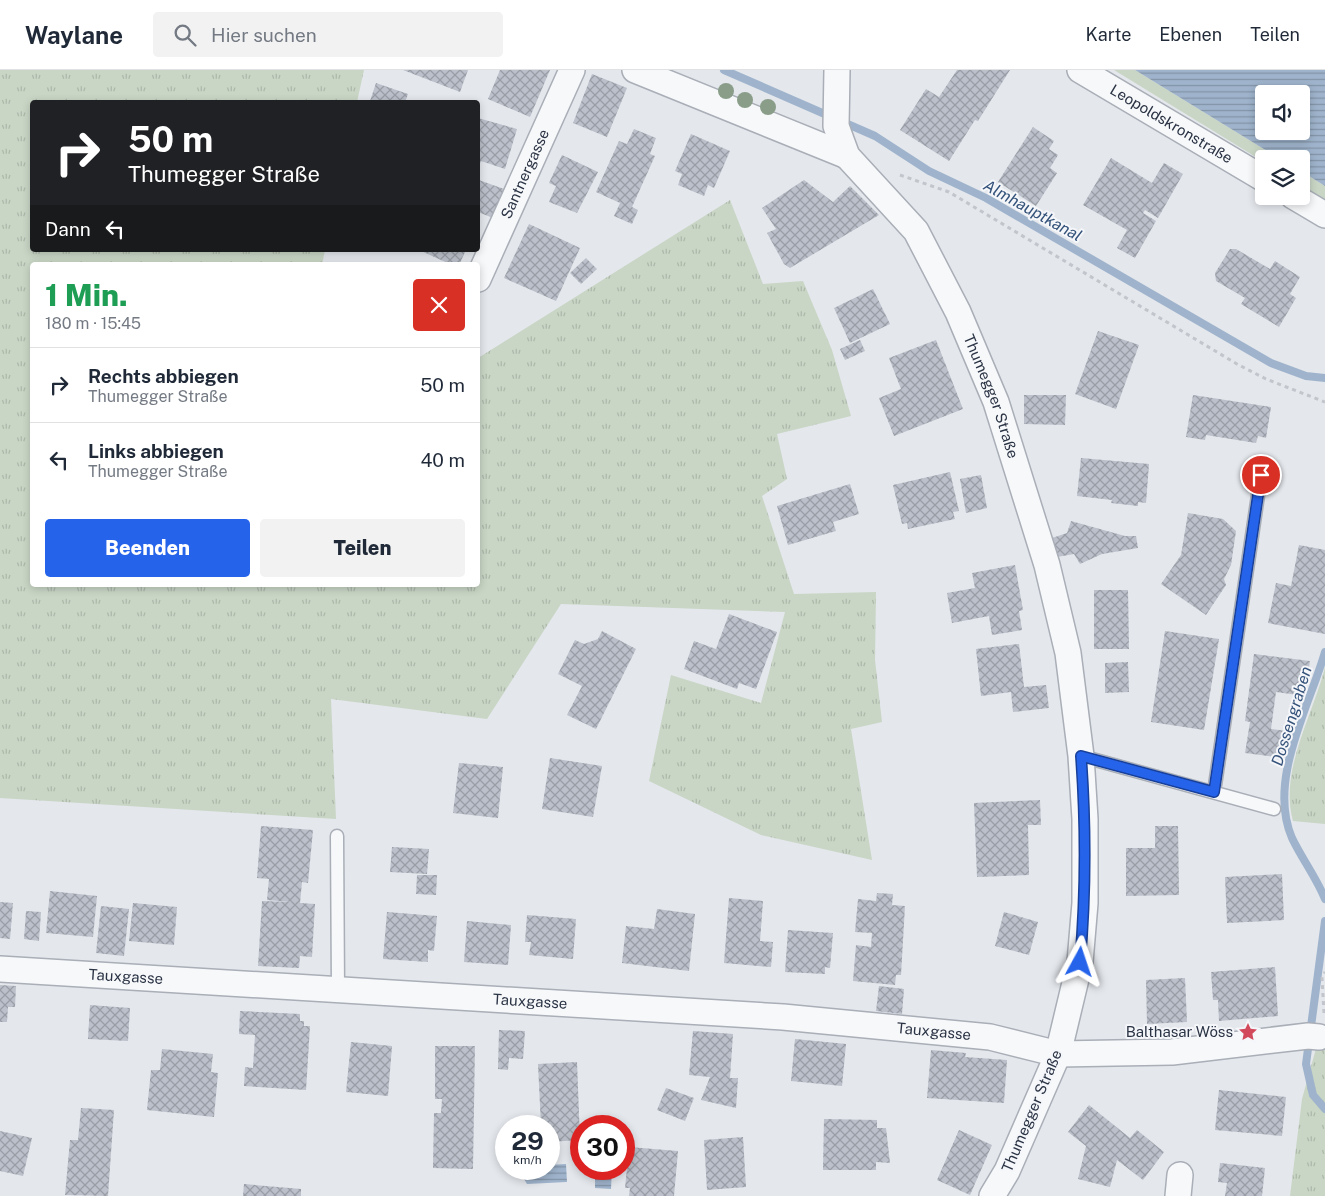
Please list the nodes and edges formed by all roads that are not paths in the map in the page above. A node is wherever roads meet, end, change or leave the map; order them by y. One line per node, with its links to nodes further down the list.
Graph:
1 (572, 70): 9 (street, Santnergasse)
2 (635, 70): 5 (street)
3 (837, 70): 5 (street, Thumegger Straße)
4 (1080, 70): 6 (street, Leopoldskronstraße)
5 (847, 156): 11 (street, Thumegger Straße)
6 (1255, 174)
7 (1308, 205): 8 (street)
8 (1325, 215)
9 (480, 275)
10 (1261, 475): 12 (lane)
11 (1081, 756): 12 (lane); 18 (street, Thumegger Straße)
12 (1214, 792): 13 (lane)
13 (1274, 809)
14 (337, 836): 16 (lane)
15 (0, 969): 16 (street, Tauxgasse)
16 (338, 990): 18 (street, Tauxgasse)
17 (1318, 1037): 18 (street, Tauxgasse)
18 (1058, 1054): 19 (street, Thumegger Straße)
19 (992, 1196)

